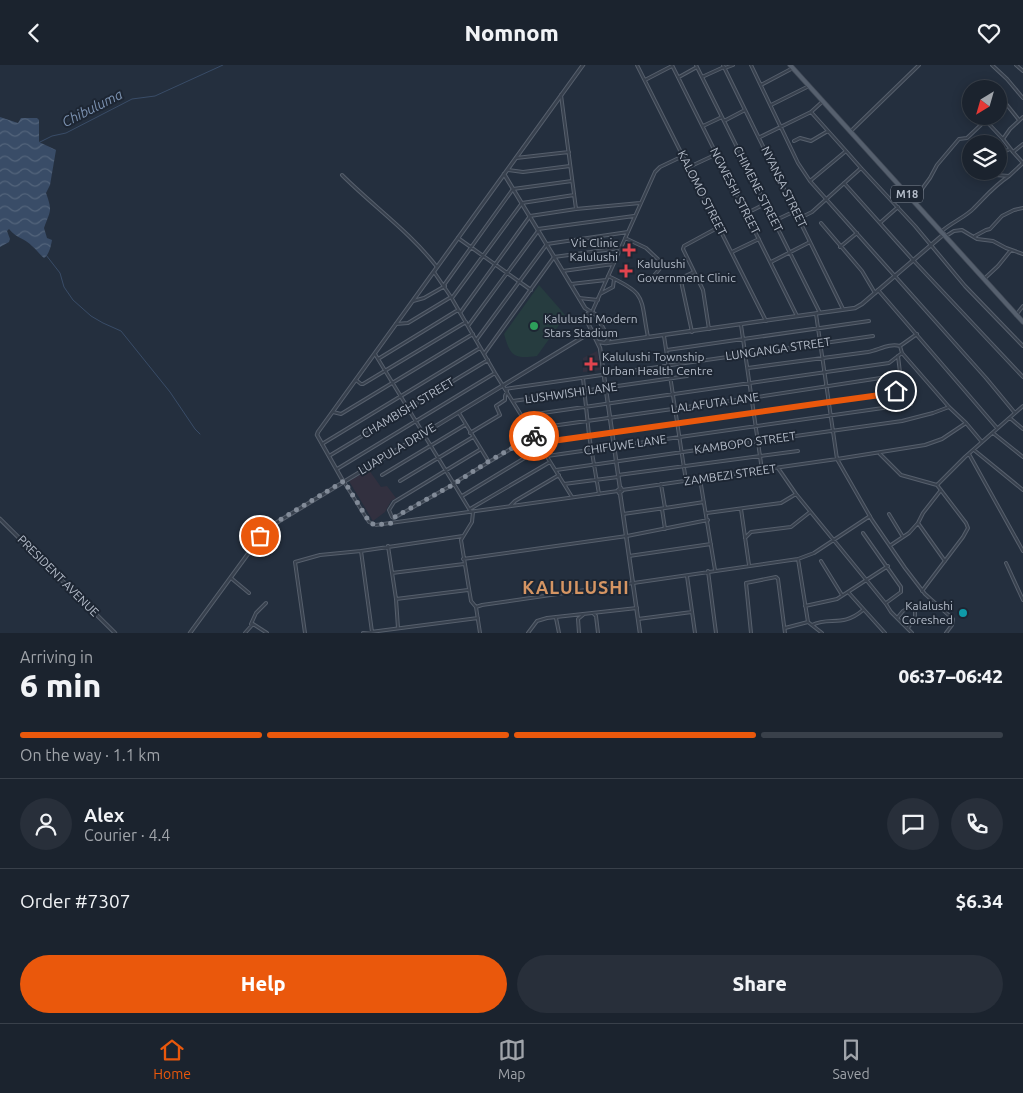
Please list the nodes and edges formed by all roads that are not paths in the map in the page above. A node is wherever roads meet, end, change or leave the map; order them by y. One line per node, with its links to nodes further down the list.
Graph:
1 (583, 65): 18 (street)
2 (637, 65): 15 (street, KALOMO STREET)
3 (672, 65): 13 (street, NGWESHI STREET); 15 (street)
4 (733, 65): 10 (street)
5 (751, 65): 16 (street)
6 (919, 65): 32 (street)
7 (992, 65): 19 (street)
8 (1016, 65): 12 (street)
9 (696, 66): 13 (street); 14 (street, CHIMENE STREET)
10 (724, 67): 14 (street); 23 (street, NYANSA STREET)
11 (792, 67): 16 (street); 17 (main road, M18)
12 (1023, 71)
13 (678, 77): 29 (street, NGWESHI STREET)
14 (702, 77): 25 (street, CHIMENE STREET)
15 (645, 80): 47 (street, KALOMO STREET)
16 (761, 85): 21 (street)
17 (809, 86): 20 (main road, M18); 21 (street)
18 (561, 95): 44 (street); 48 (street)
19 (1023, 98)
20 (823, 101): 24 (street); 32 (main road, M18)
21 (771, 105): 30 (street)
22 (1008, 106): 27 (street)
23 (745, 111): 28 (street); 36 (street, NYANSA STREET)
24 (811, 112): 30 (street); 31 (street)
25 (722, 117): 28 (street, CHIMENE STREET); 29 (street)
26 (1023, 117): 27 (street)
27 (1019, 120): 35 (street)
28 (724, 121): 66 (street, CHIMENE STREET)
29 (703, 126): 46 (street, NGWESHI STREET)
30 (781, 127): 36 (street); 58 (street)
31 (828, 131): 38 (street); 42 (street)
32 (851, 131): 63 (main road, M18)
33 (970, 135): 34 (street)
34 (999, 135)
35 (1006, 135)
36 (760, 137): 70 (street, NYANSA STREET)
37 (962, 139): 63 (street)
38 (794, 141)
39 (1023, 144): 45 (street)
40 (1007, 145): 41 (street)
41 (1010, 149): 43 (street); 45 (street)
42 (846, 151): 52 (street); 58 (street)
43 (1007, 151)
44 (569, 152): 48 (street); 50 (street)
45 (1013, 152): 49 (street)
46 (717, 154): 51 (street); 71 (street, NGWESHI STREET)
47 (683, 156): 51 (street, KALOMO STREET); 65 (street)
48 (516, 158): 53 (street)
49 (1023, 163): 56 (street)
50 (570, 166): 53 (street); 57 (street)
51 (689, 167): 78 (street, KALOMO STREET)
52 (861, 168): 59 (street); 67 (street)
53 (508, 170): 55 (street)
54 (342, 175): 103 (street)
55 (504, 175): 60 (street); 84 (street)
56 (1009, 176): 82 (street)
57 (572, 181): 60 (street); 61 (street)
58 (810, 181): 62 (street)
59 (844, 183): 62 (street); 77 (street)
60 (513, 189): 64 (street); 90 (street)
61 (574, 195): 64 (street); 69 (street)
62 (827, 199): 74 (street); 81 (street)
63 (911, 199): 82 (main road, M18)
64 (522, 203): 72 (street); 97 (street)
65 (640, 203): 69 (street); 73 (street)
66 (765, 204): 71 (street); 75 (street, CHIMENE STREET)
67 (898, 207): 77 (street); 89 (street)
68 (1023, 208): 83 (street)
69 (576, 209): 72 (street)
70 (795, 211): 74 (street, NYANSA STREET); 75 (street)
71 (747, 213): 86 (street, NGWESHI STREET)
72 (530, 216): 79 (street); 102 (street)
73 (634, 216): 79 (street); 80 (street)
74 (798, 219): 87 (street, NYANSA STREET)
75 (774, 221): 95 (street, CHIMENE STREET)
76 (821, 223): 91 (street)
77 (880, 223): 99 (street)
78 (719, 227): 94 (street, KALOMO STREET); 106 (street)
79 (538, 230): 88 (street); 107 (street)
80 (628, 232): 85 (street); 88 (street)
81 (857, 233): 91 (street); 108 (street)
82 (944, 234): 83 (street); 89 (street); 112 (main road, M18)
83 (974, 237): 93 (street)
84 (458, 238): 90 (street); 103 (street)
85 (625, 239): 92 (street); 110 (street)
86 (759, 239): 94 (street); 100 (street, NGWESHI STREET)
87 (810, 242): 95 (street); 127 (street, NYANSA STREET)
88 (546, 244): 98 (street); 113 (street)
89 (930, 245): 99 (street); 160 (street)
90 (471, 247): 97 (street); 115 (street)
91 (840, 247): 118 (street)
92 (621, 248): 98 (street); 101 (street)
93 (1011, 250): 96 (street); 112 (street)
94 (732, 252): 134 (street, KALOMO STREET)
95 (789, 253): 100 (street); 130 (street, CHIMENE STREET)
96 (1023, 254)
97 (483, 256): 102 (street); 120 (street)
98 (554, 257): 104 (street); 116 (street)
99 (913, 260): 108 (street); 180 (street)
100 (771, 263): 133 (street, NGWESHI STREET)
101 (613, 264): 104 (street); 109 (street)
102 (494, 265): 107 (street); 129 (street)
103 (437, 267): 105 (street)
104 (563, 271): 114 (street)
105 (434, 272): 115 (street); 123 (street)
106 (694, 272): 142 (street); 144 (street)
107 (506, 273): 113 (street); 140 (street)
108 (894, 275): 117 (street); 206 (street)
109 (607, 278): 111 (street); 114 (street); 119 (street)
110 (652, 278)
111 (614, 279): 119 (street); 151 (street)
112 (984, 279): 131 (main road, M18)
113 (519, 281): 116 (street); 154 (street)
114 (571, 285): 121 (street)
115 (444, 286): 120 (street); 123 (street)
116 (531, 290): 166 (street)
117 (878, 290): 118 (street); 147 (street)
118 (875, 293): 127 (street)
119 (600, 294): 122 (street)
120 (452, 298): 126 (street); 138 (street)
121 (579, 298): 122 (street); 125 (street)
122 (598, 300): 128 (street)
123 (412, 301): 138 (street)
124 (1023, 306): 131 (street)
125 (585, 308): 128 (street); 132 (street)
126 (458, 310): 129 (street); 170 (street)
127 (844, 310): 130 (street)
128 (591, 312): 132 (street); 152 (street)
129 (460, 313): 136 (street)
130 (818, 314): 133 (street); 143 (street)
131 (1016, 315): 137 (main road, M18)
132 (586, 316): 141 (street)
133 (797, 317): 134 (street)
134 (766, 321): 139 (street)
135 (869, 321): 143 (street)
136 (466, 322): 140 (street); 174 (street)
137 (1023, 322)
138 (396, 324): 164 (street)
139 (741, 325): 142 (street); 153 (street)
140 (468, 326): 145 (street)
141 (591, 329): 146 (street, LUAPULA DRIVE); 148 (street)
142 (709, 329): 144 (street)
143 (818, 329): 153 (street); 157 (street)
144 (692, 331): 149 (street)
145 (473, 334): 154 (street); 184 (street)
146 (588, 334): 148 (street); 186 (street, LUAPULA DRIVE)
147 (916, 334): 159 (street); 217 (street)
148 (595, 335): 155 (street)
149 (664, 336): 151 (street); 163 (street)
150 (873, 336): 157 (street, LUNGANGA STREET)
151 (648, 338): 156 (street)
152 (609, 339): 156 (street); 158 (street)
153 (743, 339): 163 (street); 167 (street)
154 (476, 340): 161 (street)
155 (599, 342): 158 (street); 162 (street)
156 (615, 342): 158 (street)
157 (820, 343): 167 (street, LUNGANGA STREET); 169 (street)
158 (604, 344): 162 (street)
159 (900, 346): 165 (street); 169 (street)
160 (1023, 346)
161 (480, 348): 166 (street); 193 (street)
162 (600, 348): 177 (street)
163 (667, 350): 172 (street)
164 (374, 353): 170 (street); 183 (street)
165 (902, 353): 168 (street); 200 (street)
166 (484, 354): 171 (street)
167 (745, 354): 172 (street, LUNGANGA STREET); 173 (street)
168 (898, 356): 176 (street); 178 (street)
169 (822, 358): 173 (street); 176 (street)
170 (378, 359): 174 (street)
171 (488, 360): 175 (street); 201 (street, CHAMBISHI STREET)
172 (669, 365): 177 (street, LUNGANGA STREET); 182 (street)
173 (748, 369): 185 (street)
174 (385, 371): 183 (street); 184 (street)
175 (495, 373): 186 (street); 211 (street)
176 (824, 373): 185 (street); 187 (street)
177 (604, 374): 181 (street, LUNGANGA STREET); 188 (street)
178 (900, 375): 187 (street, LALAFUTA LANE); 189 (street)
179 (687, 376): 182 (street, LUSHWISHI LANE)
180 (1023, 377)
181 (583, 378): 190 (street, LUNGANGA STREET); 191 (street)
182 (672, 379): 188 (street, LUSHWISHI LANE); 192 (street)
183 (356, 380): 203 (street)
184 (393, 383): 193 (street); 203 (street)
185 (749, 383): 192 (street); 194 (street)
186 (503, 385): 190 (street); 204 (street, LUAPULA DRIVE)
187 (827, 387): 194 (street, LALAFUTA LANE); 196 (street)
188 (606, 389): 191 (street, LUSHWISHI LANE); 197 (street)
189 (902, 389): 196 (street); 208 (street, CHIFUWE LANE)
190 (506, 390): 195 (street); 223 (street)
191 (584, 391): 195 (street, LUSHWISHI LANE); 198 (street)
192 (673, 394): 197 (street); 202 (street)
193 (401, 396): 201 (street); 232 (street)
194 (751, 398): 202 (street, LALAFUTA LANE); 205 (street)
195 (514, 401): 207 (street)
196 (829, 402): 205 (street); 208 (street)
197 (608, 403): 198 (street); 209 (street)
198 (586, 406): 207 (street); 212 (street)
199 (1023, 406): 206 (street)
200 (949, 407): 214 (street); 220 (street, KAMBOPO STREET)
201 (408, 408): 211 (street); 243 (street, CHAMBISHI STREET)
202 (675, 409): 209 (street, LALAFUTA LANE); 213 (street)
203 (333, 412): 232 (street)
204 (458, 412): 215 (street); 222 (street, LUAPULA DRIVE)
205 (753, 412): 213 (street); 216 (street)
206 (1015, 413): 210 (street)
207 (522, 416): 218 (street)
208 (831, 417): 216 (street, CHIFUWE LANE); 220 (street)
209 (610, 418): 212 (street, LALAFUTA LANE); 221 (street)
210 (1010, 418): 217 (street); 219 (street)
211 (416, 421): 222 (street); 255 (street)
212 (588, 421): 218 (street, LALAFUTA LANE); 226 (street)
213 (677, 423): 221 (street); 228 (street)
214 (966, 423): 230 (street); 241 (street, ZAMBEZI STREET)
215 (465, 425): 223 (street); 233 (street)
216 (755, 427): 228 (street, CHIFUWE LANE); 229 (street)
217 (997, 428): 224 (street)
218 (530, 429): 225 (street)
219 (1023, 429)
220 (833, 431): 229 (street, KAMBOPO STREET); 248 (street)
221 (612, 432): 226 (street); 234 (street)
222 (423, 433): 233 (street); 264 (street, LUAPULA DRIVE)
223 (470, 433): 227 (street)
224 (993, 433): 230 (street); 246 (street)
225 (534, 435): 231 (street); 249 (street)
226 (589, 435): 231 (street); 238 (street)
227 (473, 437): 236 (street); 247 (street)
228 (679, 438): 234 (street, CHIFUWE LANE); 240 (street)
229 (758, 442): 240 (street, KAMBOPO STREET); 245 (street)
230 (982, 442): 237 (street)
231 (538, 443): 235 (street)
232 (321, 444): 243 (street)
233 (430, 445): 247 (street); 259 (street)
234 (614, 447): 238 (street, CHIFUWE LANE); 251 (street)
235 (541, 448): 244 (street); 276 (street)
236 (481, 449): 249 (street); 258 (street)
237 (974, 449): 242 (street); 273 (street)
238 (592, 450): 244 (street, CHIFUWE LANE); 252 (street)
239 (798, 451): 245 (street)
240 (681, 452): 251 (street, KAMBOPO STREET); 253 (street)
241 (880, 454): 248 (street, ZAMBEZI STREET); 270 (street)
242 (969, 454): 270 (street); 304 (street)
243 (329, 456): 255 (street)
244 (547, 456): 250 (street)
245 (759, 456): 253 (street); 257 (street)
246 (1023, 457)
247 (438, 459): 258 (street); 265 (street)
248 (837, 459): 254 (street, ZAMBEZI STREET); 287 (street)
249 (489, 461): 267 (street)
250 (550, 461): 256 (street); 282 (street)
251 (616, 461): 252 (street, KAMBOPO STREET); 261 (street)
252 (594, 464): 256 (street, KAMBOPO STREET); 262 (street)
253 (683, 467): 261 (street); 266 (street)
254 (778, 468): 257 (street, ZAMBEZI STREET); 275 (street)
255 (336, 469): 264 (street)
256 (556, 470): 260 (street)
257 (762, 470): 263 (street, ZAMBEZI STREET)
258 (446, 471): 267 (street); 288 (street)
259 (382, 475)
260 (559, 475): 268 (street); 279 (street)
261 (618, 476): 262 (street); 271 (street)
262 (596, 479): 268 (street); 274 (street)
263 (700, 479): 266 (street, ZAMBEZI STREET); 278 (street)
264 (344, 481): 291 (street, ZAMBEZI STREET); 318 (street, LUAPULA DRIVE)
265 (400, 481)
266 (686, 481): 269 (street, ZAMBEZI STREET)
267 (454, 484): 276 (street); 288 (street)
268 (564, 484): 277 (street)
269 (661, 484): 271 (street, ZAMBEZI STREET); 280 (street)
270 (937, 485): 272 (street)
271 (620, 490): 274 (street, ZAMBEZI STREET); 285 (street)
272 (941, 490): 292 (street); 309 (street)
273 (1023, 490)
274 (599, 494): 277 (street, ZAMBEZI STREET)
275 (796, 494): 281 (street); 283 (street)
276 (462, 496): 282 (street)
277 (572, 497): 279 (street, ZAMBEZI STREET)
278 (704, 502): 280 (street); 284 (street)
279 (510, 506): 282 (street, ZAMBEZI STREET)
280 (664, 508): 285 (street); 293 (street)
281 (741, 509): 284 (street); 298 (street)
282 (471, 511): 291 (street, ZAMBEZI STREET); 295 (street)
283 (810, 511): 298 (street); 299 (street)
284 (706, 513): 289 (street)
285 (623, 514): 296 (street)
286 (889, 514): 297 (street)
287 (870, 516): 299 (street); 301 (street)
288 (393, 518): 291 (street)
289 (708, 520): 293 (street); 300 (street)
290 (1, 521): 352 (street, PRESIDENT AVENUE)
291 (392, 523)
292 (918, 523): 297 (street); 309 (street)
293 (665, 529): 296 (street)
294 (863, 533): 313 (street)
295 (462, 536): 302 (street); 306 (street)
296 (626, 536): 305 (street); 306 (street)
297 (903, 537): 301 (street)
298 (745, 538): 312 (street)
299 (834, 541): 307 (street); 319 (street)
300 (711, 544): 305 (street); 315 (street)
301 (891, 545): 324 (street)
302 (388, 546): 303 (street); 316 (street)
303 (361, 551): 351 (street); 356 (street)
304 (1023, 551)
305 (629, 556): 320 (street)
306 (463, 559): 311 (street)
307 (798, 559): 312 (street); 332 (street)
308 (821, 561): 327 (street)
309 (945, 561): 324 (street)
310 (1006, 563): 322 (street)
311 (464, 564): 316 (street); 323 (street)
312 (749, 565): 315 (street)
313 (888, 566): 319 (street); 331 (street)
314 (708, 571): 315 (street); 317 (street); 365 (street)
315 (715, 571)
316 (392, 573): 328 (street)
317 (686, 575): 320 (street); 337 (street)
318 (230, 578): 326 (street); 353 (street, LUAPULA DRIVE)
319 (866, 579): 325 (street); 331 (street)
320 (633, 582): 333 (street); 334 (street)
321 (1023, 586): 322 (street)
322 (1018, 587): 329 (street)
323 (468, 590): 328 (street); 333 (street)
324 (922, 591): 371 (street)
325 (848, 592): 327 (street); 335 (street)
326 (249, 593)
327 (842, 595): 332 (street)
328 (396, 599): 350 (street)
329 (1023, 600)
330 (266, 603): 346 (street)
331 (886, 603): 340 (street)
332 (805, 606): 345 (street)
333 (476, 607): 341 (street)
334 (637, 608): 336 (street); 344 (street)
335 (863, 610): 347 (street); 369 (street)
336 (603, 612): 338 (street); 343 (street)
337 (692, 612): 344 (street); 364 (street)
338 (594, 613): 339 (street); 343 (street)
339 (584, 615): 342 (street); 361 (street)
340 (897, 617): 349 (street); 349 (street)
341 (478, 618): 350 (street); 358 (street)
342 (556, 618): 359 (street); 360 (street)
343 (596, 619): 362 (street)
344 (638, 619): 363 (street)
345 (808, 622): 347 (street); 348 (street)
346 (251, 624): 354 (street); 355 (street)
347 (812, 625): 368 (street)
348 (785, 628): 366 (street); 367 (street)
349 (908, 628): 370 (street)
350 (398, 629): 351 (street)
351 (370, 632): 357 (street)
352 (115, 633)
353 (190, 633)
354 (245, 633)
355 (267, 633)
356 (305, 633)
357 (363, 633)
358 (480, 633)
359 (528, 633)
360 (559, 633)
361 (579, 633)
362 (598, 633)
363 (640, 633)
364 (695, 633)
365 (716, 633)
366 (751, 633)
367 (785, 633)
368 (822, 633)
369 (885, 633)
370 (912, 633)
371 (946, 633)

